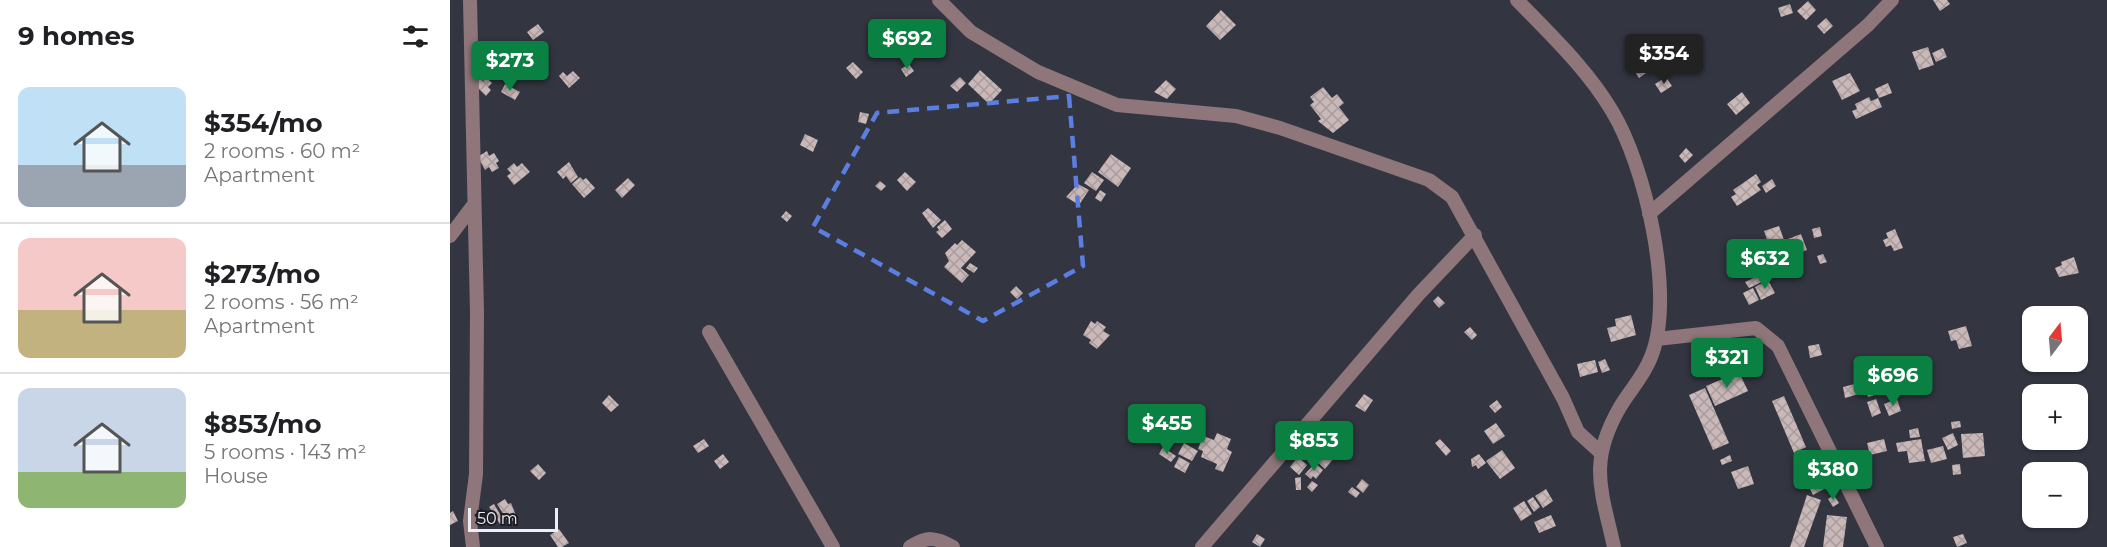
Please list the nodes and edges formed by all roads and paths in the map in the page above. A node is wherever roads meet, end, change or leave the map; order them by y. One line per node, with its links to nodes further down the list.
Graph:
1 (470, 0): 5 (street)
2 (939, 0): 7 (street)
3 (1517, 0): 6 (street)
4 (1892, 0): 6 (street)
5 (472, 207): 8 (street); 12 (street)
6 (1649, 214): 10 (street)
7 (1475, 235): 11 (street); 16 (street)
8 (450, 236)
9 (709, 332): 13 (street)
10 (1657, 339): 11 (street); 18 (street)
11 (1600, 452): 17 (street)
12 (473, 547)
13 (833, 547)
14 (910, 547): 15 (street)
15 (953, 547)
16 (1202, 547)
17 (1614, 547)
18 (1877, 547)

